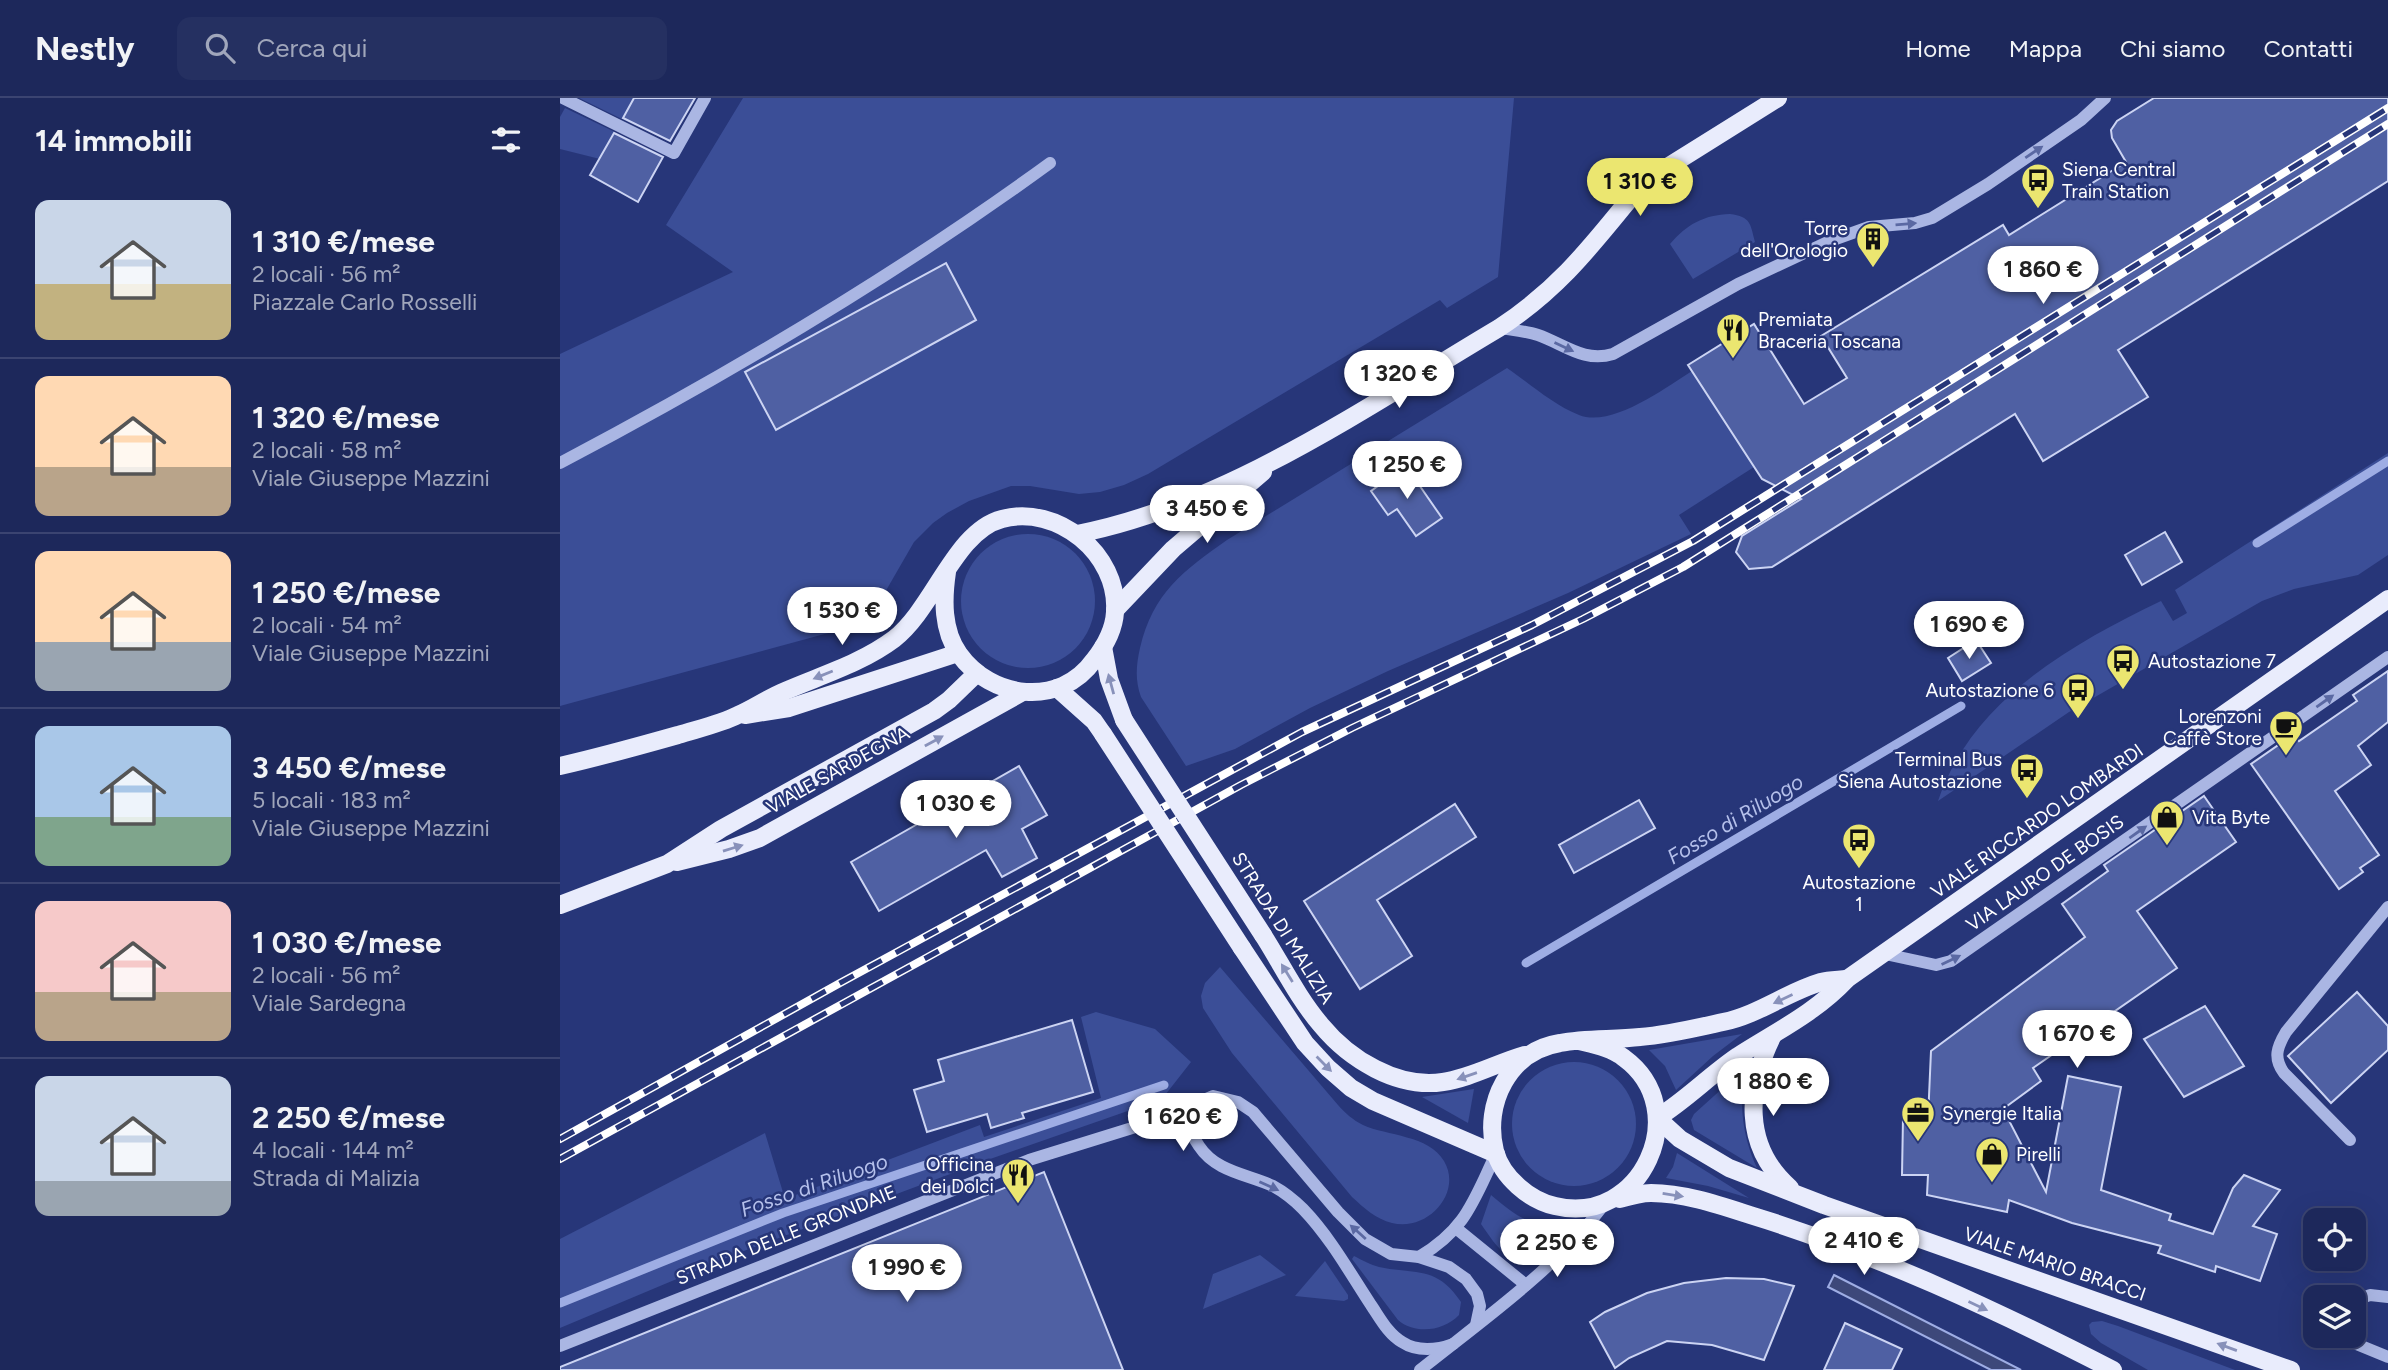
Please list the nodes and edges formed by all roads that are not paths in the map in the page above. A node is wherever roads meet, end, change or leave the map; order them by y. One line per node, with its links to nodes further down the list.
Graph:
1 (563, 98): 2 (street)
2 (705, 98)
3 (1778, 98): 6 (main road)
4 (2105, 98): 6 (street, one-way to 4)
5 (1050, 163): 8 (street)
6 (1499, 328): 7 (main road)
7 (1278, 459): 9 (main road); 12 (main road)
8 (560, 463)
9 (1077, 534): 10 (main road); 12 (main road)
10 (947, 572): 14 (main road); 19 (main road, one-way to 19)
11 (2388, 599): 24 (main road, VIALE RICCARDO LOMBARDI)
12 (1115, 610): 13 (main road)
13 (1103, 648): 17 (main road); 28 (main road, STRADA DI MALIZIA, one-way to 13, bridge)
14 (958, 653): 16 (main road); 19 (main road)
15 (2388, 657): 24 (street, VIA LAURO DE BOSIS, one-way to 15)
16 (976, 673): 18 (main road); 21 (main road, VIALE SARDEGNA)
17 (1057, 688): 18 (main road); 32 (main road, one-way to 32, bridge)
18 (1021, 693): 21 (main road, VIALE SARDEGNA, one-way to 18)
19 (738, 716): 20 (main road)
20 (560, 766)
21 (667, 864): 22 (main road, VIALE SARDEGNA)
22 (560, 905)
23 (2388, 906): 31 (street)
24 (1885, 954): 25 (main road, VIALE RICCARDO LOMBARDI)
25 (1847, 978): 26 (main road, VIALE RICCARDO LOMBARDI); 27 (main road, VIALE RICCARDO LOMBARDI, one-way to 27)
26 (1773, 1035): 29 (main road, VIALE RICCARDO LOMBARDI); 33 (main road)
27 (1579, 1041): 28 (main road, VIALE RICCARDO LOMBARDI); 29 (main road, VIALE RICCARDO LOMBARDI)
28 (1531, 1054): 32 (main road, VIALE RICCARDO LOMBARDI)
29 (1657, 1118): 33 (main road, VIALE MARIO BRACCI); 34 (main road, VIALE RICCARDO LOMBARDI)
30 (1189, 1119): 36 (street, one-way to 30); 41 (street, one-way to 41); 42 (street, STRADA DELLE GRONDAIE)
31 (2350, 1140)
32 (1496, 1154): 34 (main road, VIALE RICCARDO LOMBARDI); 35 (street)
33 (1802, 1196): 47 (main road, VIALE MARIO BRACCI, one-way to 33)
34 (1606, 1202): 37 (street); 46 (main road, one-way to 46)
35 (1457, 1229): 36 (street); 37 (street)
36 (1419, 1257): 40 (street)
37 (1526, 1285): 40 (street)
38 (2366, 1296): 39 (street)
39 (2388, 1297)
40 (1476, 1325): 41 (street)
41 (1453, 1344): 45 (street)
42 (560, 1346)
43 (2366, 1348): 44 (street)
44 (2388, 1357)
45 (1420, 1370)
46 (2113, 1370)
47 (2291, 1370)

